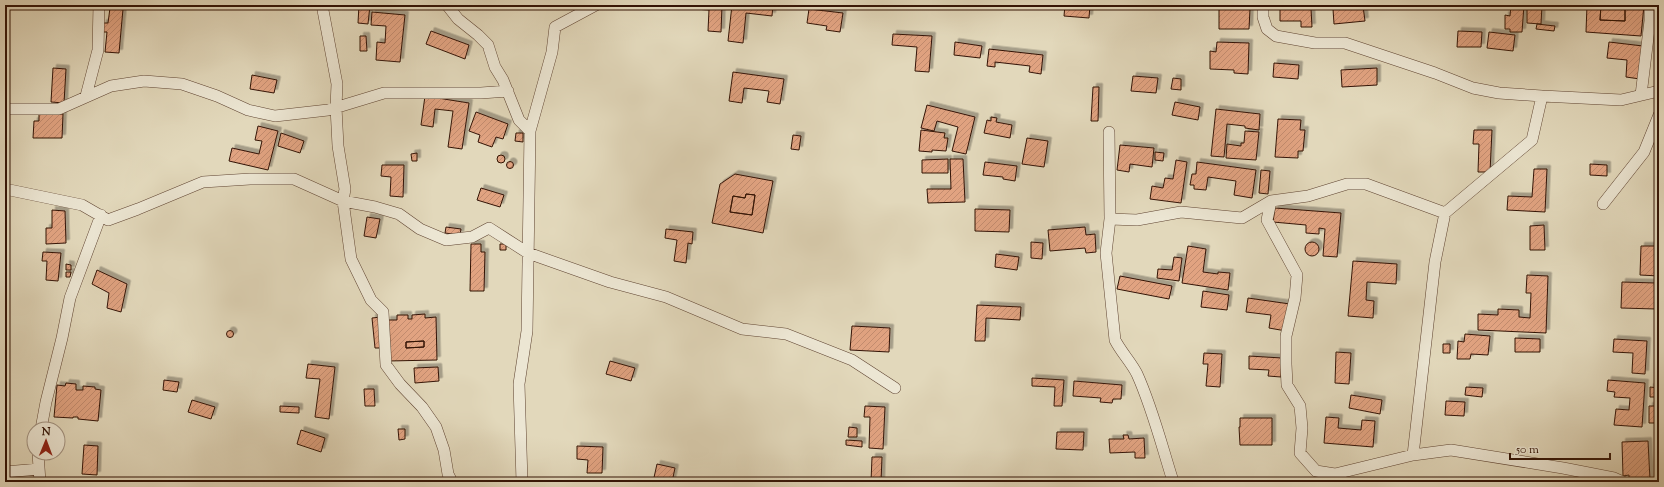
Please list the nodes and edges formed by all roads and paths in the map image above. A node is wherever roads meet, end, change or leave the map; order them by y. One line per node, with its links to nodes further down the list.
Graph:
1 (99, 5): 10 (street)
2 (322, 5): 12 (street)
3 (447, 5): 7 (street)
4 (596, 5): 15 (street)
5 (1263, 5): 11 (street)
6 (1650, 5): 9 (street)
7 (508, 90): 12 (street); 15 (street)
8 (1659, 91): 9 (street)
9 (1641, 95): 11 (street)
10 (86, 96): 12 (street); 13 (street)
11 (1542, 96): 21 (street)
12 (336, 107): 18 (street)
13 (5, 109)
14 (1659, 115): 20 (street)
15 (530, 131): 24 (street)
16 (1109, 132): 23 (street)
17 (5, 189): 22 (street)
18 (343, 201): 22 (street); 24 (street); 33 (street)
19 (1271, 201): 21 (street); 23 (street); 27 (street)
20 (1603, 204)
21 (1445, 213): 27 (street)
22 (100, 215): 26 (street)
23 (1110, 219): 31 (street)
24 (528, 253): 25 (street); 34 (street)
25 (895, 388)
26 (42, 421)
27 (1413, 455): 35 (street)
28 (38, 461): 29 (street)
29 (39, 469): 30 (street); 32 (street)
30 (5, 472)
31 (1172, 478)
32 (40, 482)
33 (452, 482)
34 (522, 482)
35 (1623, 482)

